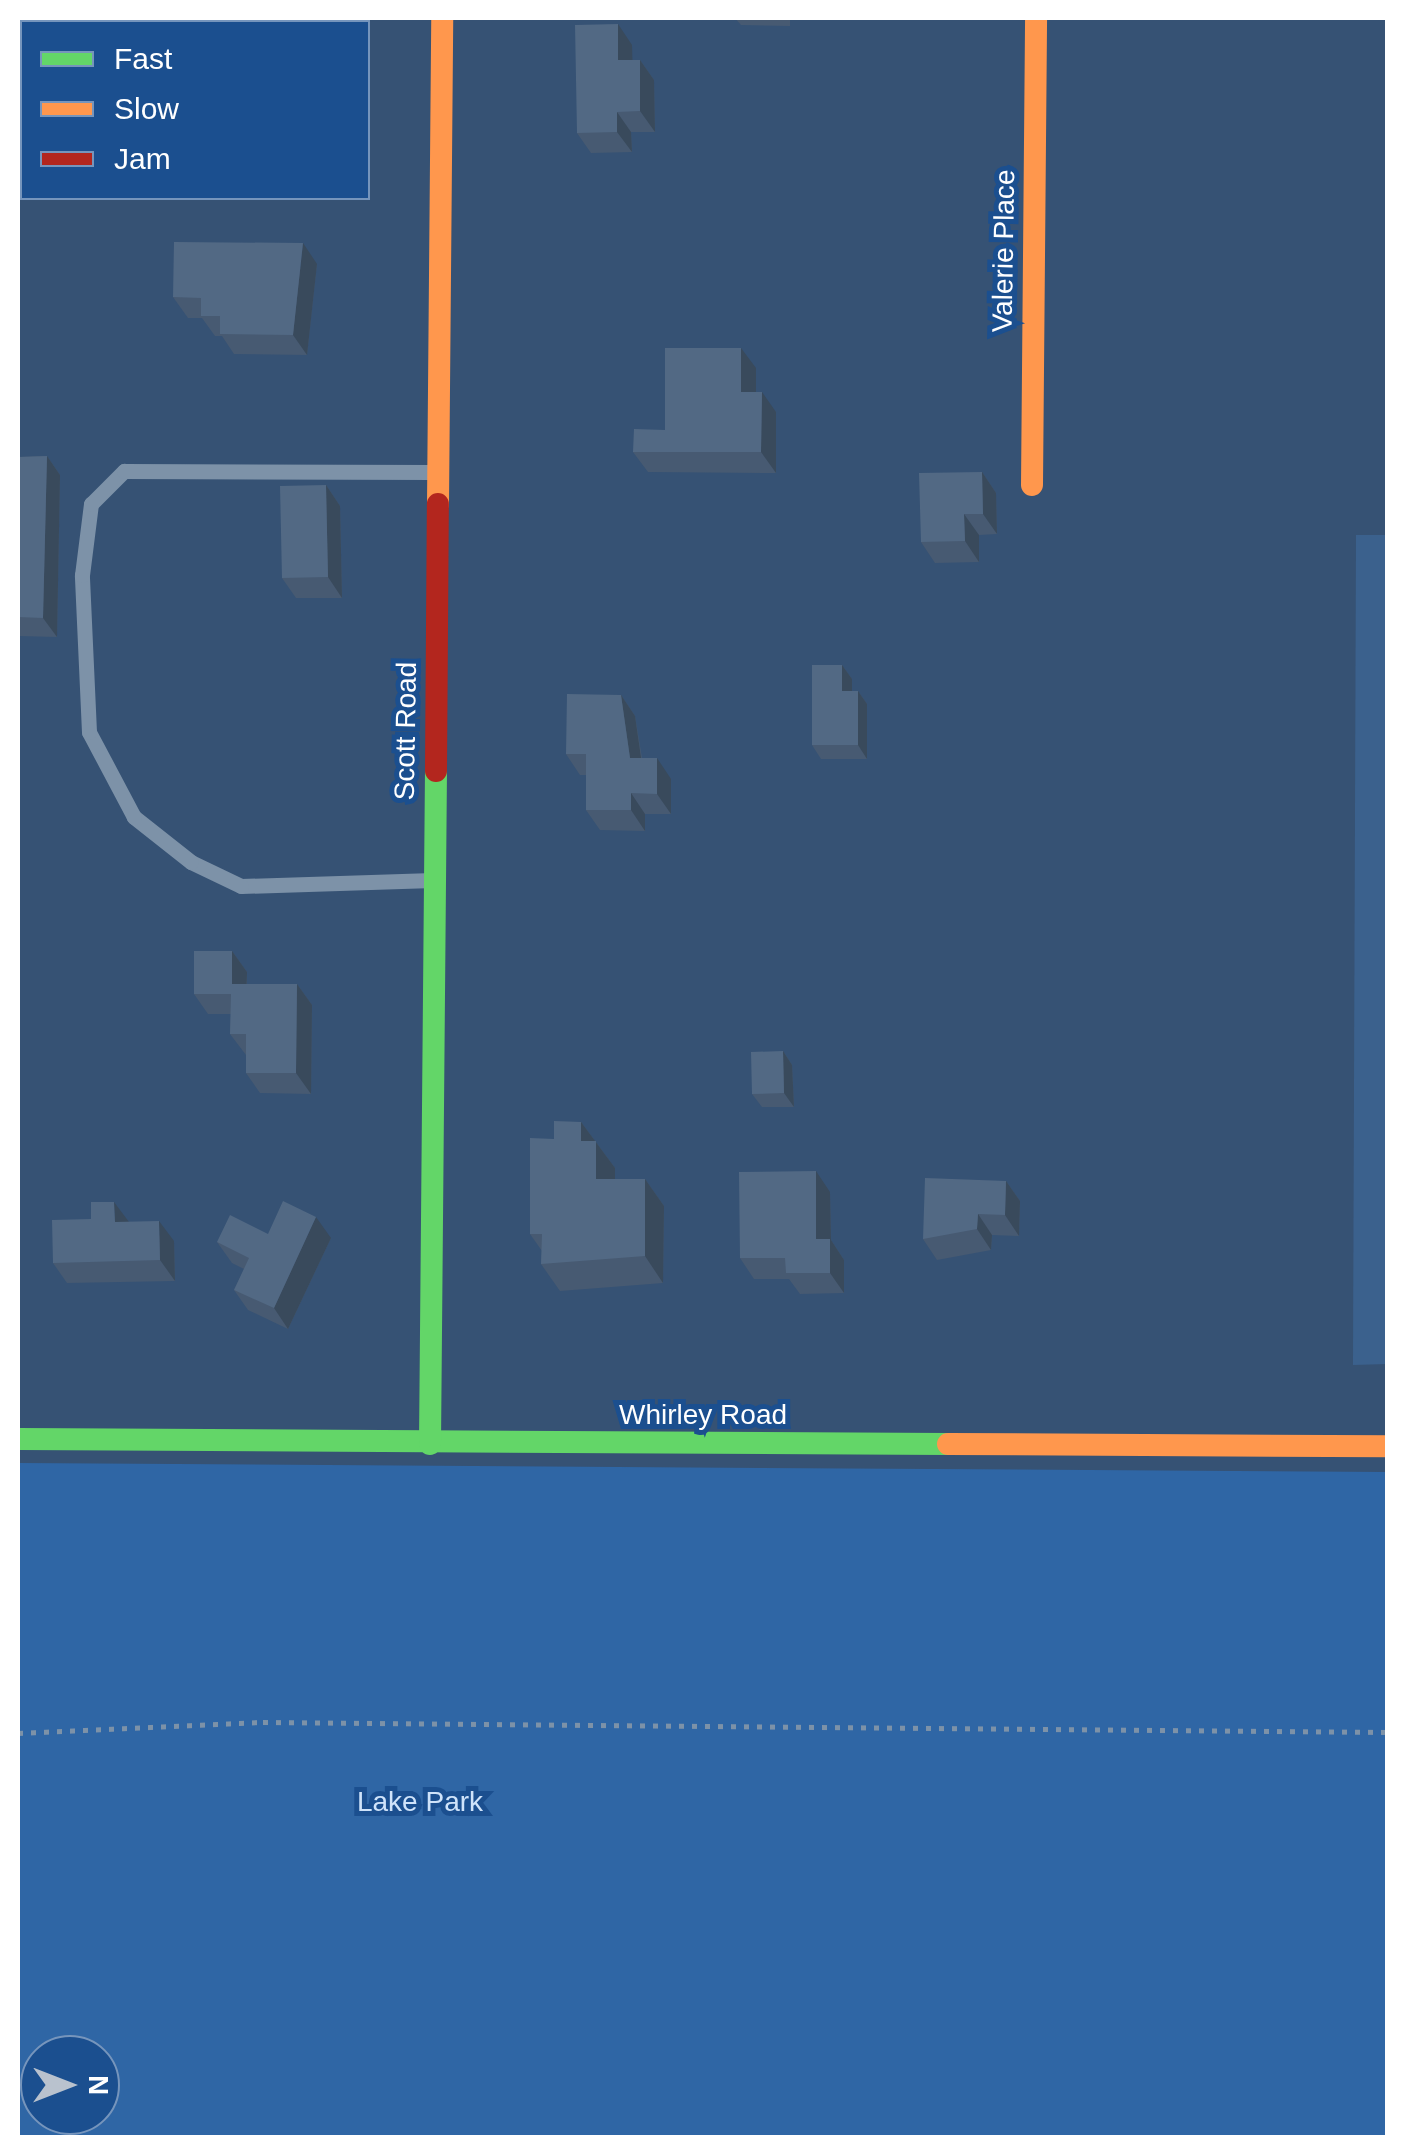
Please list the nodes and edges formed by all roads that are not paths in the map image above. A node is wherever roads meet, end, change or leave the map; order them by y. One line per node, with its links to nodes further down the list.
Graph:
1 (442, 18): 3 (street, Scott Road)
2 (1036, 18): 4 (street, Valerie Place)
3 (438, 472): 5 (street, Scott Road); 5 (lane)
4 (1032, 484)
5 (434, 880): 7 (street, Scott Road)
6 (18, 1439): 7 (street, Whirley Road)
7 (430, 1444): 8 (street, Whirley Road)
8 (1388, 1446)

